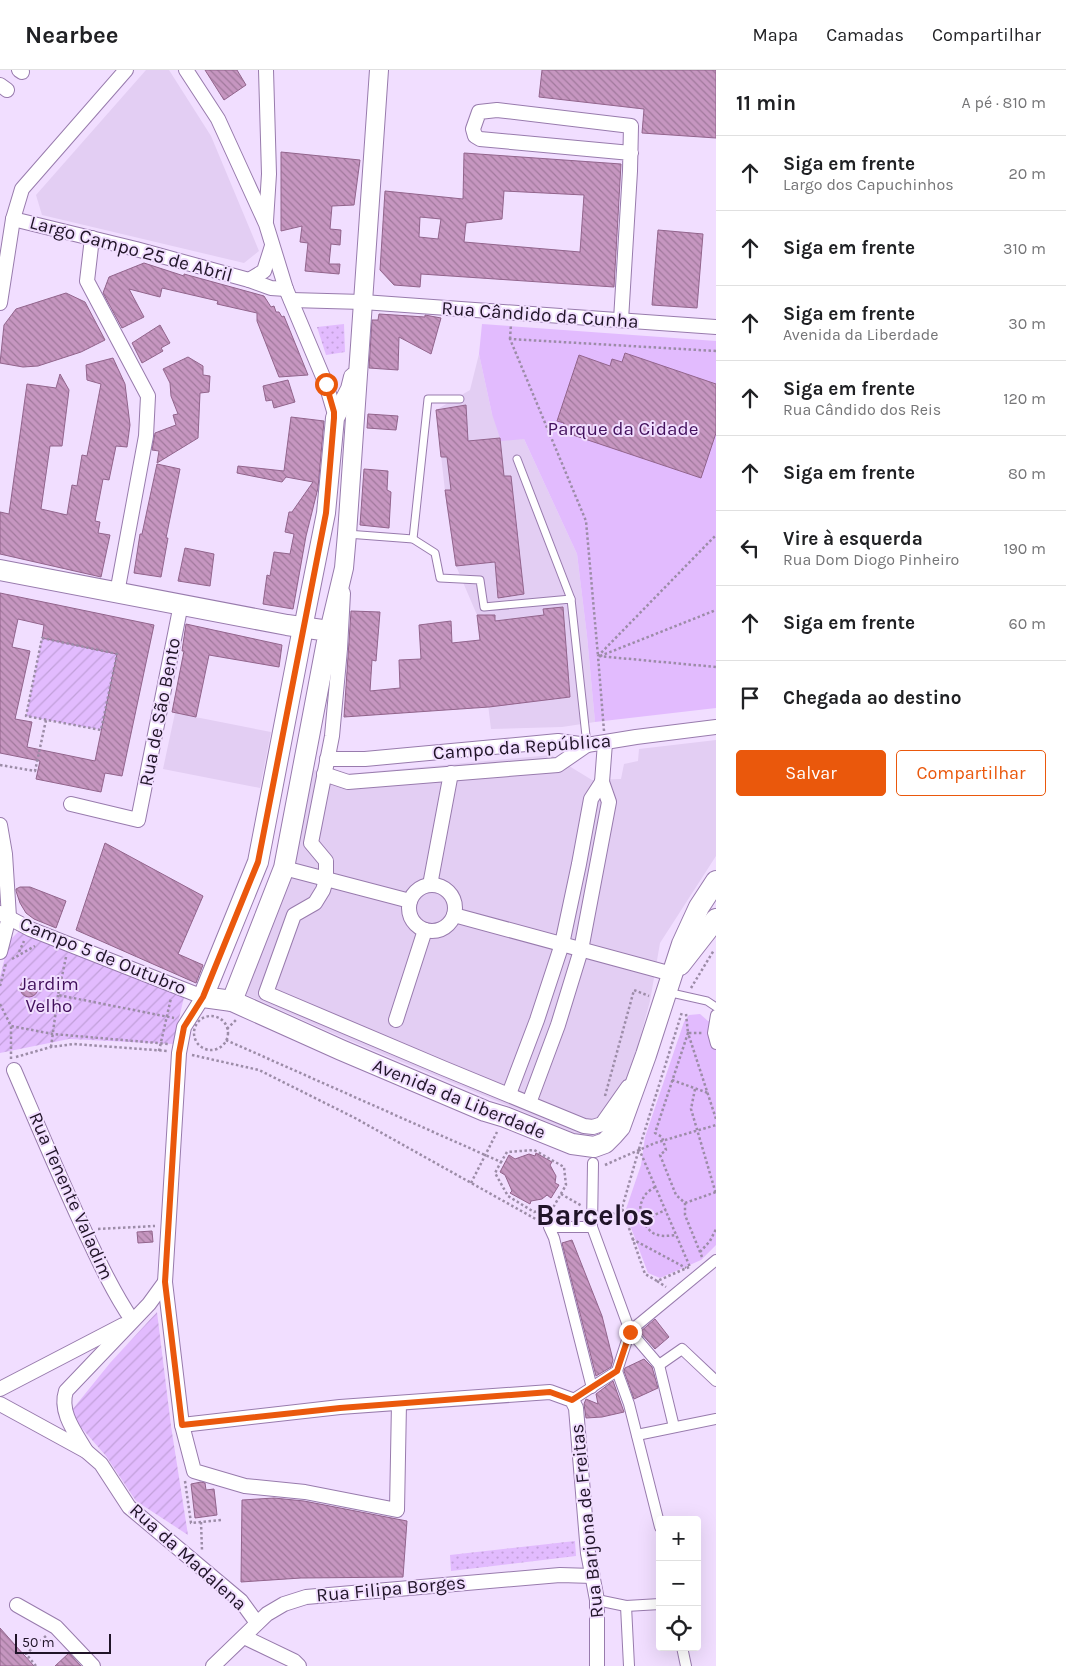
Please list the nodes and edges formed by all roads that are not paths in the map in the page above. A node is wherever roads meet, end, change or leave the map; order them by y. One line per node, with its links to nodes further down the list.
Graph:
1 (126, 70): 6 (street)
2 (186, 70): 7 (street)
3 (266, 70): 7 (street)
4 (379, 70): 13 (street)
5 (631, 153): 5 (street); 14 (street)
6 (13, 219): 8 (street, Largo Campo 25 de Abril); 12 (street)
7 (266, 224): 9 (street)
8 (92, 238): 10 (street, Largo Campo 25 de Abril); 27 (street)
9 (272, 246): 10 (street, Largo Campo 25 de Abril); 11 (street)
10 (248, 280): 11 (street, Largo Campo 25 de Abril)
11 (288, 294): 13 (street, Largo Campo 25 de Abril); 18 (street)
12 (0, 302)
13 (363, 302): 14 (street, Rua Cândido da Cunha); 16 (street)
14 (621, 320): 15 (street, Rua Cândido da Cunha)
15 (716, 327)
16 (359, 358): 18 (street); 21 (street)
17 (460, 399): 24 (lane)
18 (334, 418): 20 (street)
19 (517, 459): 28 (lane)
20 (326, 513): 21 (street); 22 (street)
21 (348, 516): 23 (street)
22 (322, 533): 23 (street); 30 (street)
23 (347, 534): 24 (lane); 25 (street)
24 (413, 539): 28 (lane)
25 (344, 568): 31 (street); 32 (street)
26 (0, 570): 27 (main road)
27 (117, 593): 29 (main road)
28 (571, 598): 35 (lane)
29 (181, 604): 30 (main road); 40 (street, Rua de São Bento)
30 (303, 628): 31 (main road); 42 (main road)
31 (329, 631): 32 (street); 45 (main road)
32 (340, 650): 36 (street)
33 (716, 727): 34 (street, Campo da República)
34 (605, 744): 35 (street, Campo da República); 39 (street)
35 (587, 745): 36 (street, Campo da República); 38 (street)
36 (327, 759): 37 (street)
37 (324, 774): 38 (street); 46 (street)
38 (451, 774): 48 (street)
39 (602, 782): 43 (street); 44 (street)
40 (71, 804)
41 (0, 825): 50 (street)
42 (257, 861): 45 (main road); 58 (main road)
43 (579, 864): 44 (street); 54 (street)
44 (597, 866): 55 (street)
45 (283, 869): 46 (street); 60 (main road)
46 (326, 880): 49 (street); 68 (street)
47 (716, 881): 57 (main road, Avenida da Liberdade)
48 (430, 885): 49 (street); 51 (street)
49 (410, 901): 53 (street)
50 (4, 915): 56 (street, Campo 5 de Outubro); 58 (street, Campo 5 de Outubro)
51 (454, 915): 53 (street); 54 (street)
52 (716, 919): 57 (main road)
53 (425, 930): 62 (street)
54 (562, 944): 55 (street); 63 (street)
55 (582, 950): 57 (street); 64 (street)
56 (3, 958)
57 (663, 988): 59 (lane); 66 (main road, Avenida da Liberdade)
58 (203, 997): 60 (main road, Avenida da Liberdade); 75 (street)
59 (716, 1007)
60 (235, 1008): 69 (main road, Avenida da Liberdade)
61 (716, 1015): 65 (street)
62 (396, 1020)
63 (537, 1020): 64 (street); 70 (street)
64 (558, 1024): 71 (street)
65 (716, 1044)
66 (646, 1055): 69 (main road, Avenida da Liberdade); 71 (street)
67 (10, 1063): 76 (street, Rua Tenente Valadim)
68 (442, 1068): 69 (street); 70 (street)
69 (433, 1089)
70 (509, 1094): 71 (street)
71 (529, 1103)
72 (593, 1163): 73 (street)
73 (592, 1227): 77 (street); 81 (street)
74 (716, 1260): 77 (street)
75 (165, 1282): 76 (street); 87 (street)
76 (132, 1320): 82 (street); 90 (street)
77 (630, 1332): 78 (street); 79 (street)
78 (659, 1365): 80 (street); 88 (street)
79 (617, 1371): 81 (street); 89 (street)
80 (716, 1381)
81 (592, 1388): 83 (street)
82 (0, 1389)
83 (572, 1400): 84 (street, Rua Barjona de Freitas); 92 (street, Rua Barjona de Freitas)
84 (399, 1403): 87 (street); 87 (street)
85 (0, 1404): 90 (street, Rua da Madalena)
86 (716, 1419): 88 (street)
87 (182, 1425)
88 (674, 1428): 89 (street)
89 (637, 1435): 91 (street)
90 (86, 1451): 97 (street, Rua da Madalena)
91 (657, 1516)
92 (593, 1576): 93 (street, Rua Barjona de Freitas); 97 (street, Rua Filipa Borges)
93 (597, 1600): 96 (street); 103 (street, Rua Barjona de Freitas)
94 (656, 1604): 96 (street)
95 (16, 1605): 100 (street)
96 (626, 1606): 104 (street)
97 (257, 1623): 98 (street, Rua Filipa Borges)
98 (244, 1637): 101 (street, Rua Filipa Borges); 102 (street)
99 (683, 1651): 105 (street)
100 (93, 1666)
101 (213, 1666)
102 (299, 1666)
103 (598, 1666)
104 (629, 1666)
105 (686, 1666)

